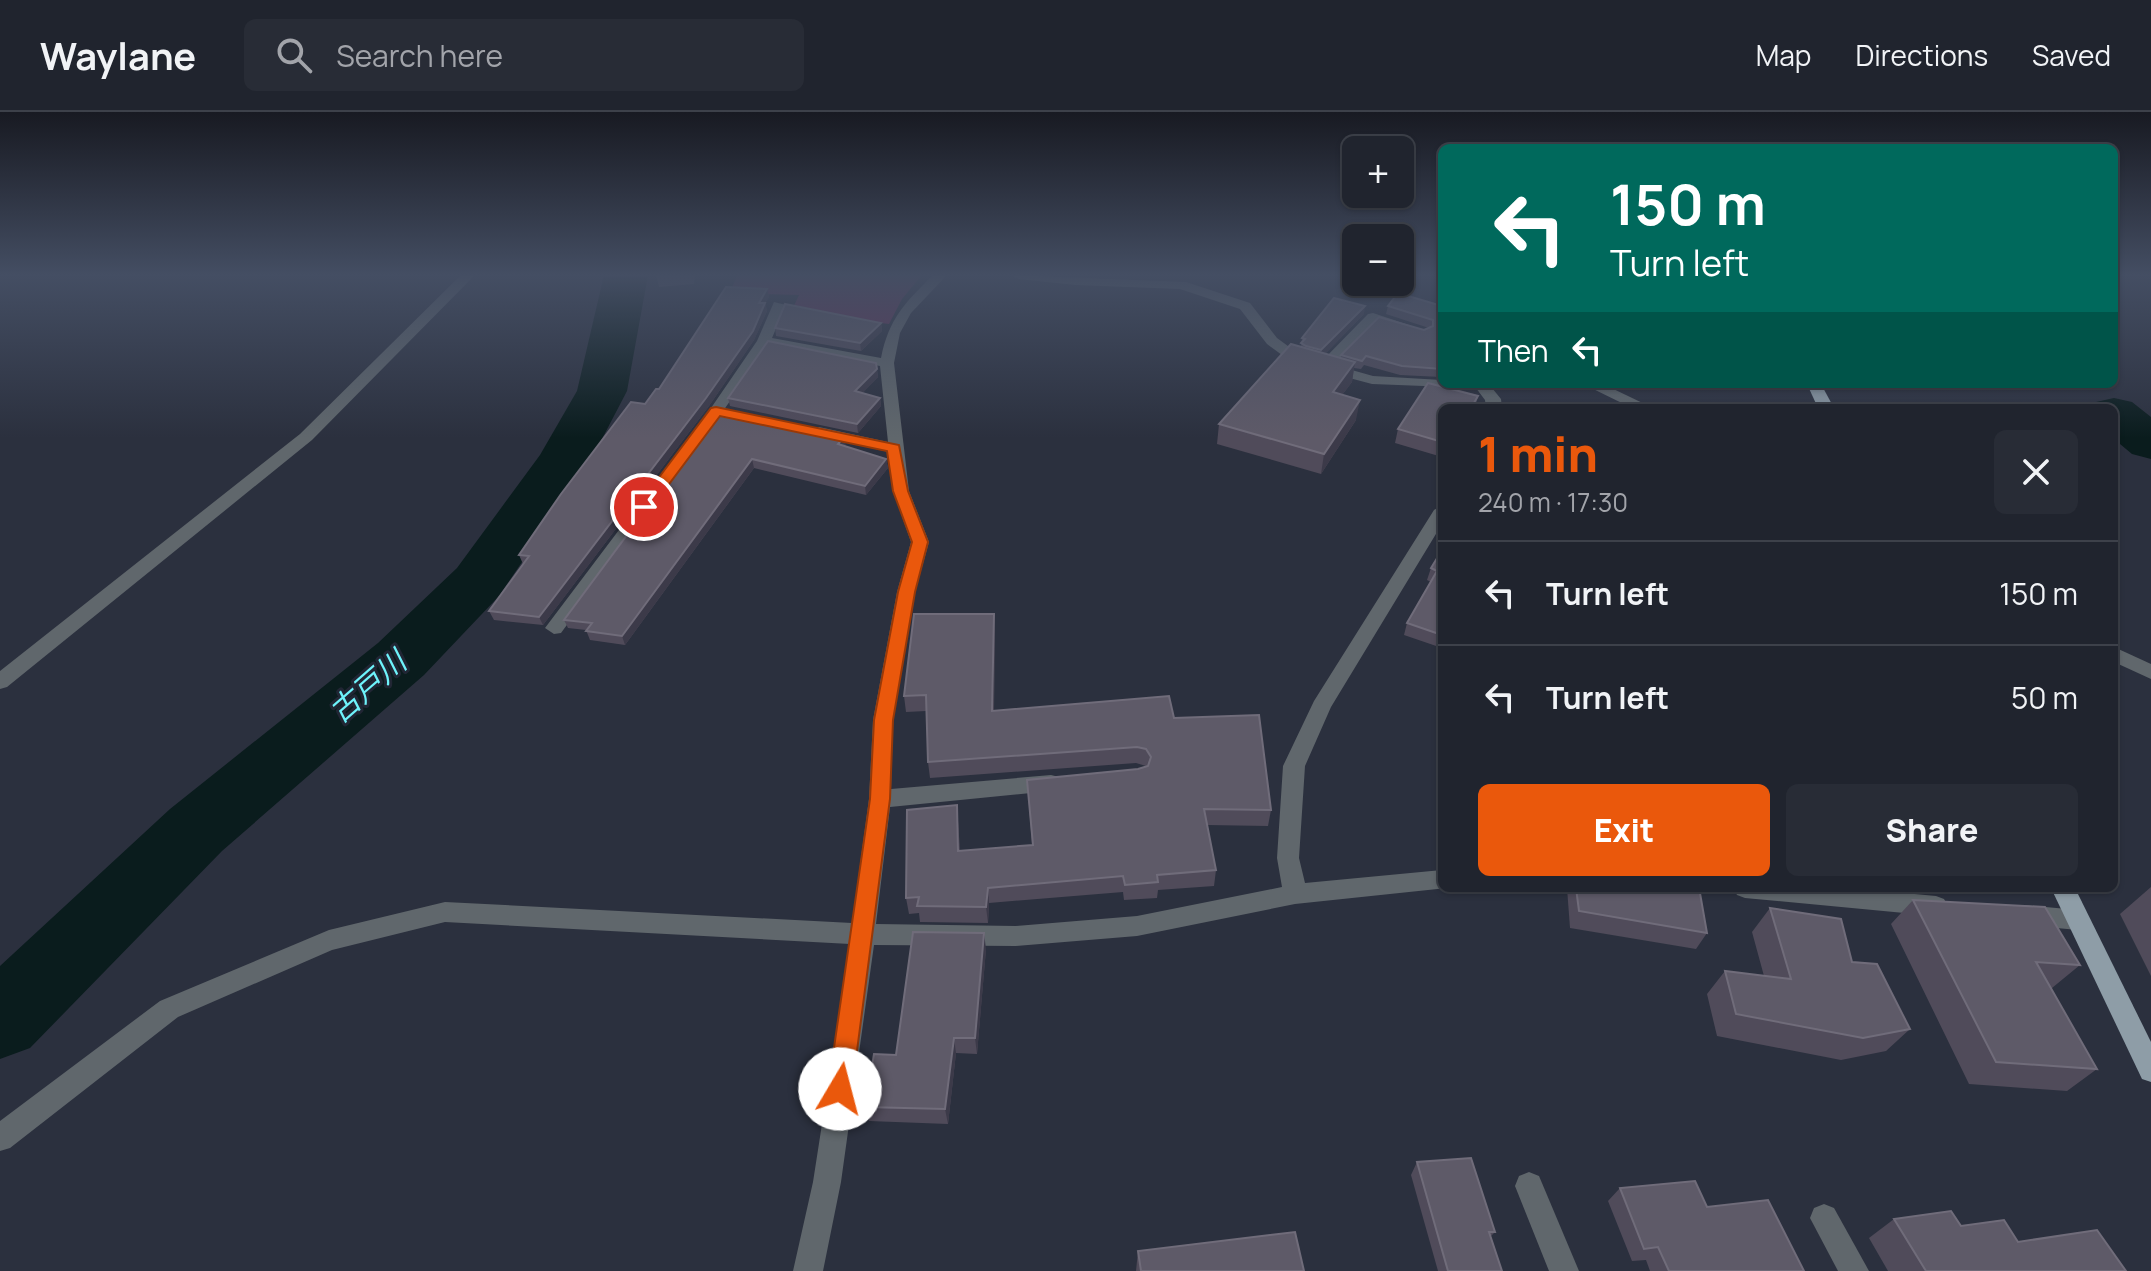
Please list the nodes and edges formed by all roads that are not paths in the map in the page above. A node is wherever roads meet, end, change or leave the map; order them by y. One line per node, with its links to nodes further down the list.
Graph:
1 (415, 329): 20 (street)
2 (769, 329): 8 (street)
3 (895, 329): 9 (street)
4 (1263, 329): 10 (street)
5 (1361, 329): 10 (street)
6 (1416, 329): 7 (street)
7 (1423, 331)
8 (764, 341): 9 (street); 17 (street)
9 (887, 363): 15 (street)
10 (1324, 367): 11 (street)
11 (1438, 384)
12 (1599, 388): 13 (street)
13 (1636, 404)
14 (805, 429): 15 (street)
15 (894, 448): 22 (street)
16 (1438, 516): 26 (street)
17 (554, 628)
18 (2118, 656): 19 (street)
19 (2151, 672)
20 (0, 682)
21 (1076, 780): 22 (street)
22 (880, 799): 30 (street)
23 (1438, 880): 26 (street)
24 (1786, 892): 27 (street)
25 (2065, 892): 29 (main road)
26 (1295, 894): 30 (street)
27 (1951, 908)
28 (1999, 912): 29 (street)
29 (2078, 920): 31 (main road)
30 (863, 934): 32 (street); 35 (street)
31 (2151, 1070)
32 (0, 1138)
33 (1529, 1186): 36 (street)
34 (1824, 1218): 37 (street)
35 (808, 1271)
36 (1564, 1271)
37 (1854, 1271)

